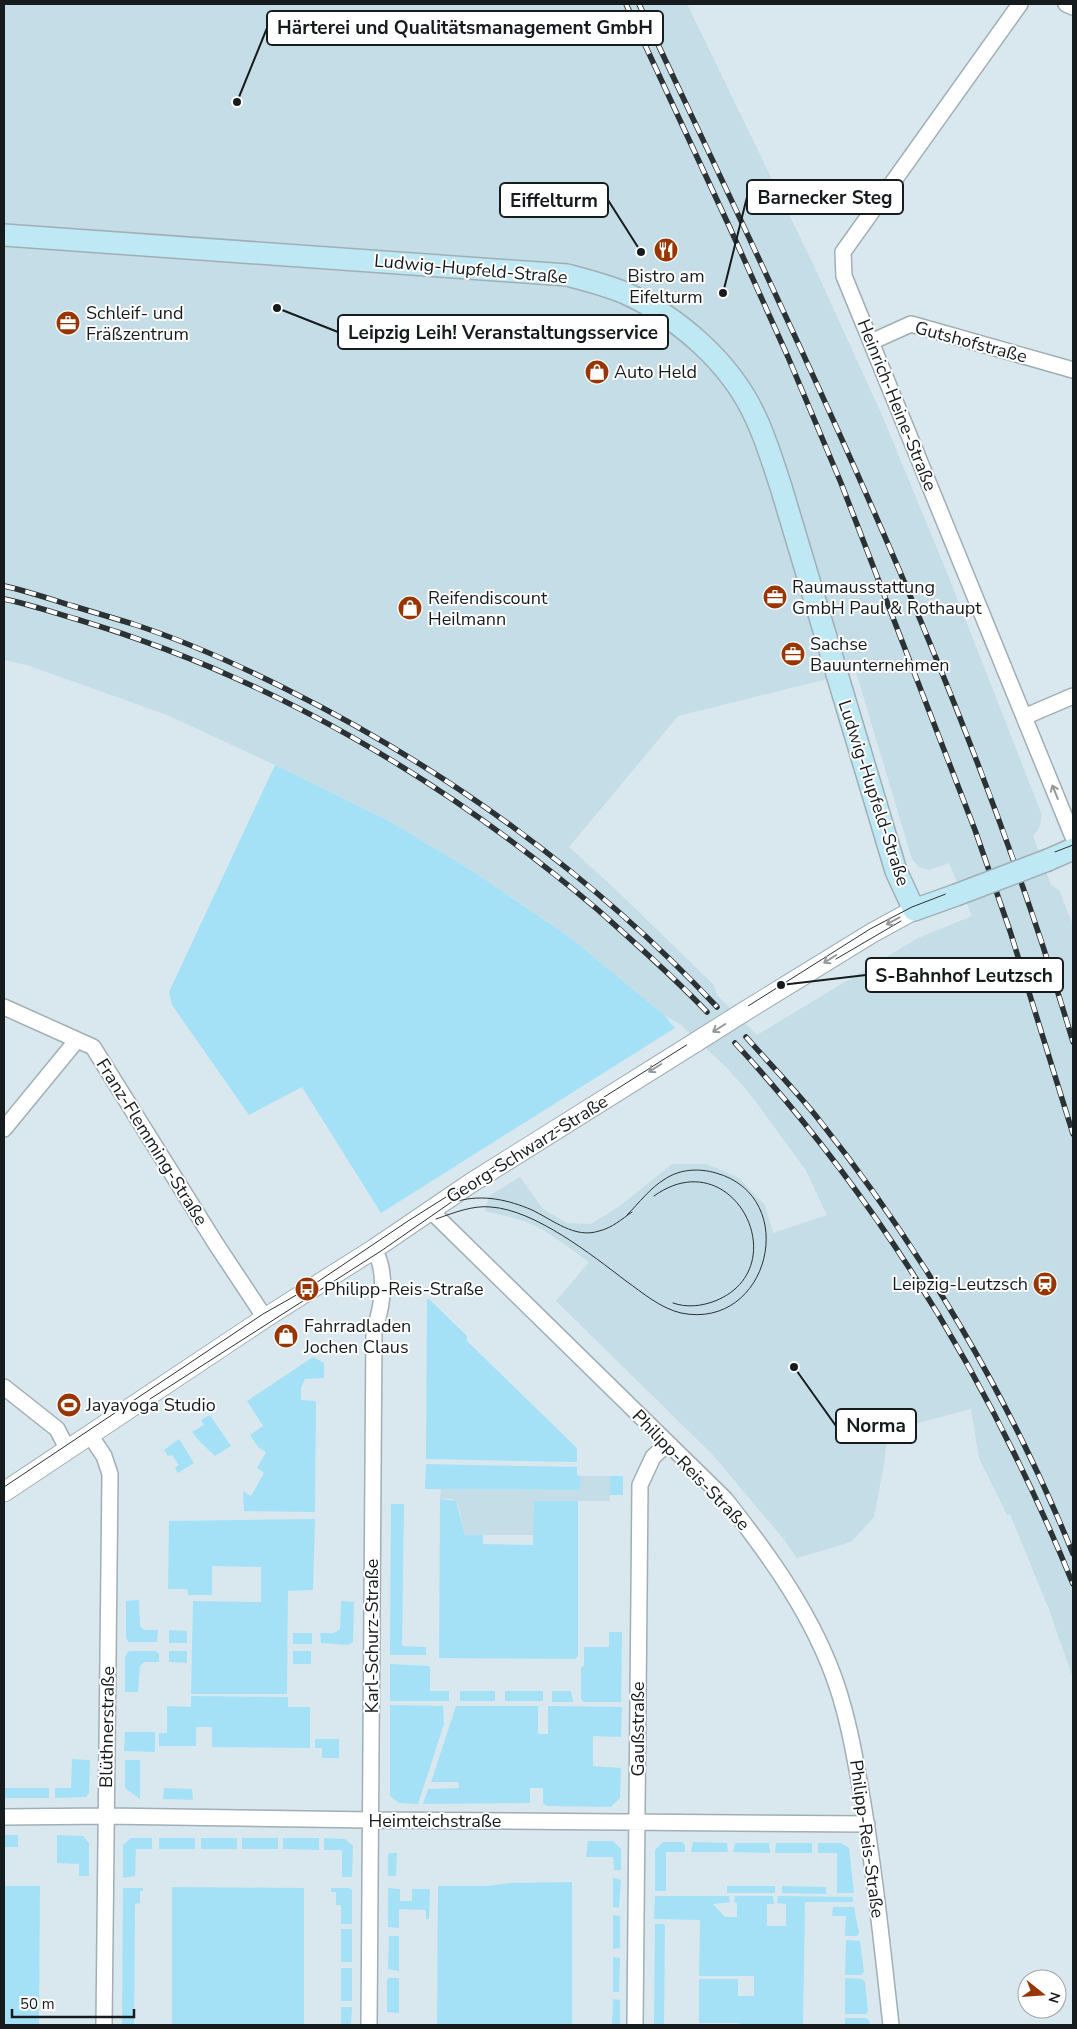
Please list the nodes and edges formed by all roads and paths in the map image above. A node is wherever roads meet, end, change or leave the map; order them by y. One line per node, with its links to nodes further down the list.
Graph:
1 (1020, 4): 5 (street, Heinrich-Heine-Straße)
2 (1066, 4): 3 (street)
3 (1073, 7)
4 (4, 235): 11 (main road, Ludwig-Hupfeld-Straße)
5 (871, 342): 6 (street, Gutshofstraße); 8 (street, Heinrich-Heine-Straße)
6 (1073, 370)
7 (1073, 696): 8 (street)
8 (1024, 717): 9 (street, Heinrich-Heine-Straße, one-way to 8)
9 (1073, 837)
10 (1073, 849): 11 (main road, Georg-Schwarz-Straße, bridge)
11 (914, 910): 15 (street, Georg-Schwarz-Straße, one-way to 15, bridge)
12 (4, 1007): 13 (street, Franz-Flemming-Straße)
13 (77, 1040): 14 (street); 17 (street, Franz-Flemming-Straße)
14 (4, 1129)
15 (431, 1211): 16 (street, Georg-Schwarz-Straße); 20 (street, Philipp-Reis-Straße)
16 (374, 1249): 17 (street, Georg-Schwarz-Straße); 25 (street, Karl-Schurz-Straße)
17 (266, 1318): 19 (street, Georg-Schwarz-Straße)
18 (4, 1387): 21 (street)
19 (90, 1435): 21 (street, Georg-Schwarz-Straße); 23 (street, Blüthnerstraße)
20 (668, 1443): 26 (street, Gaußstraße); 27 (street, Philipp-Reis-Straße)
21 (68, 1450): 22 (street, Georg-Schwarz-Straße)
22 (4, 1492)
23 (106, 1816): 24 (street, Heimteichstraße); 25 (street, Heimteichstraße); 28 (street, Blüthnerstraße)
24 (4, 1817)
25 (371, 1820): 26 (street, Heimteichstraße); 29 (street, Karl-Schurz-Straße)
26 (637, 1822): 27 (street, Heimteichstraße); 30 (street, Gaußstraße)
27 (867, 1824): 31 (street, Philipp-Reis-Straße)
28 (104, 2025)
29 (369, 2025)
30 (635, 2025)
31 (892, 2025)

